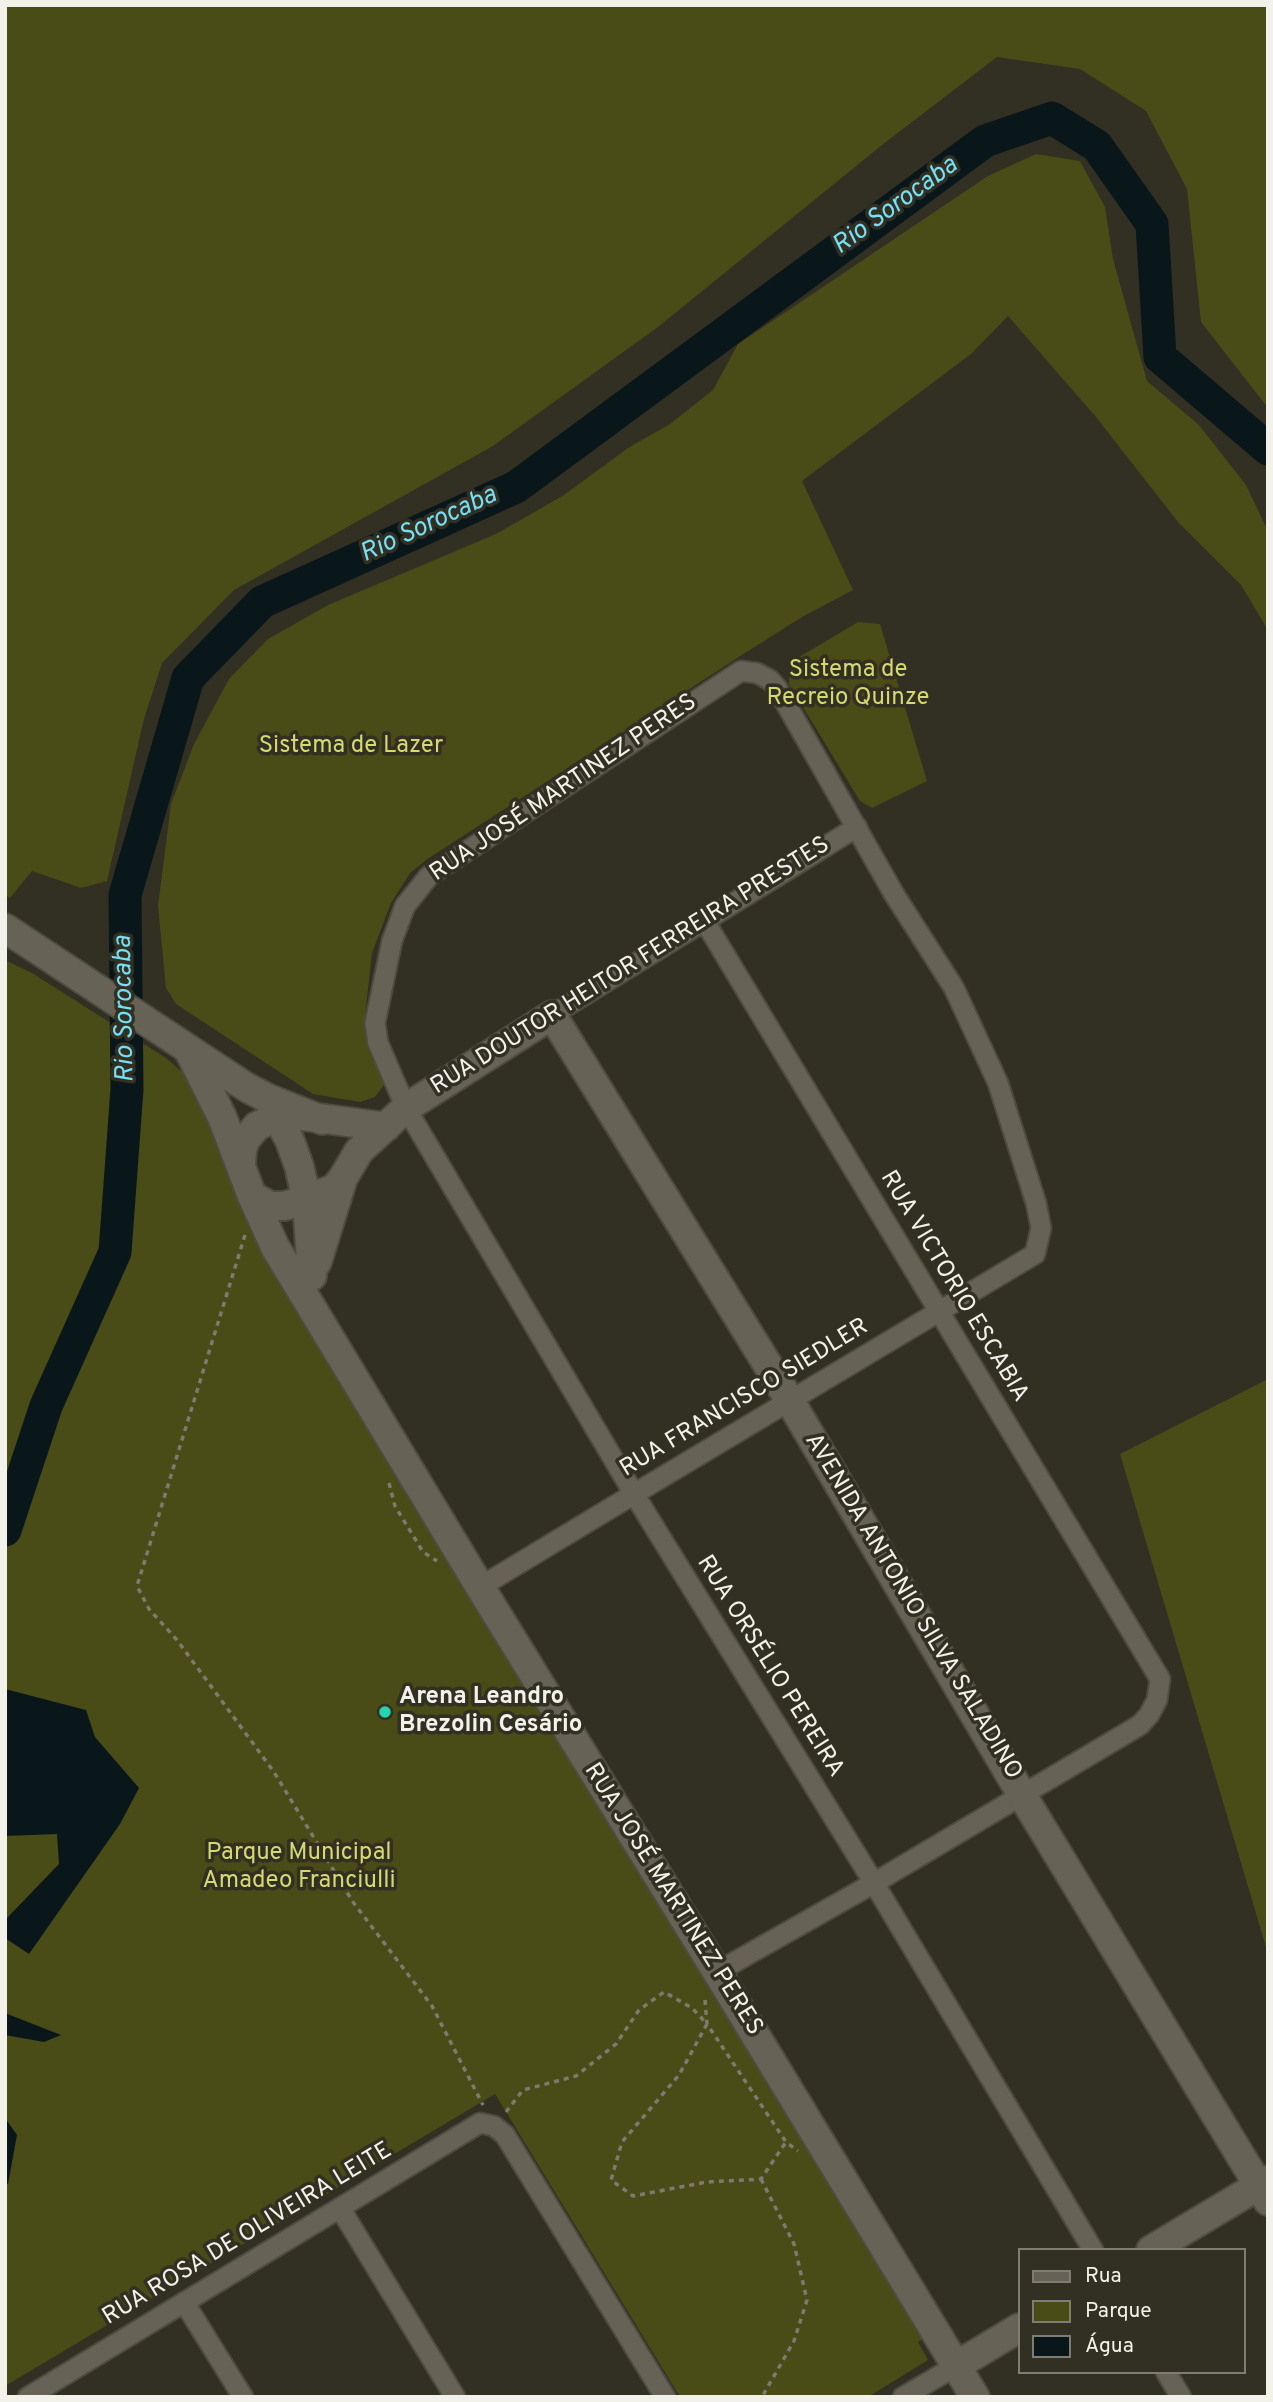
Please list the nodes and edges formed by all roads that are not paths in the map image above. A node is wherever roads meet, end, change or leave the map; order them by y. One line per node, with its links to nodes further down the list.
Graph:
1 (857, 827): 2 (street, RUA DOUTOR HEITOR FERREIRA PRESTES); 7 (street, RUA JOSÉ MARTINEZ PERES); 13 (street, RUA FRANCISCO SIEDLER)
2 (704, 920): 4 (street, RUA DOUTOR HEITOR FERREIRA PRESTES); 13 (street, RUA VICTORIO ESCABIA)
3 (5, 928): 5 (main road)
4 (552, 1015): 7 (main road, RUA DOUTOR HEITOR FERREIRA PRESTES); 14 (main road, AVENIDA ANTONIO SILVA SALADINO)
5 (184, 1047): 6 (main road); 8 (main road, RUA JOSÉ MARTINEZ PERES)
6 (272, 1107): 7 (main road); 8 (main road); 11 (main road, RUA JOSÉ MARTINEZ PERES)
7 (396, 1118): 9 (main road); 15 (street, RUA ORSÉLIO PEREIRA)
8 (242, 1164): 10 (main road, RUA JOSÉ MARTINEZ PERES)
9 (343, 1178): 11 (main road); 12 (main road)
10 (252, 1196): 11 (main road); 12 (main road, RUA JOSÉ MARTINEZ PERES)
11 (307, 1200): 12 (main road, RUA JOSÉ MARTINEZ PERES)
12 (308, 1286): 16 (main road, RUA JOSÉ MARTINEZ PERES)
13 (939, 1312): 14 (street, RUA FRANCISCO SIEDLER); 17 (street, RUA VICTORIO ESCABIA)
14 (790, 1401): 15 (street, RUA FRANCISCO SIEDLER); 17 (main road, AVENIDA ANTONIO SILVA SALADINO)
15 (634, 1494): 16 (street, RUA FRANCISCO SIEDLER); 18 (street, RUA ORSÉLIO PEREIRA)
16 (480, 1587): 19 (main road, RUA JOSÉ MARTINEZ PERES)
17 (1022, 1794): 18 (street); 20 (main road, AVENIDA ANTONIO SILVA SALADINO)
18 (874, 1883): 19 (street); 24 (street, RUA ORSÉLIO PEREIRA)
19 (717, 1972): 28 (main road, RUA JOSÉ MARTINEZ PERES)
20 (1242, 2160): 21 (main road, AVENIDA ANTONIO SILVA SALADINO); 22 (main road)
21 (1264, 2189): 22 (main road)
22 (1225, 2205): 25 (main road)
23 (340, 2208): 26 (street, RUA ROSA DE OLIVEIRA LEITE); 32 (street); 33 (street, RUA ROSA DE OLIVEIRA LEITE)
24 (1092, 2248)
25 (1154, 2248)
26 (184, 2302): 30 (street, RUA ROSA DE OLIVEIRA LEITE); 31 (street)
27 (1018, 2329): 28 (main road)
28 (956, 2365): 34 (street); 35 (main road, RUA JOSÉ MARTINEZ PERES)
29 (1167, 2374): 36 (street)
30 (33, 2396)
31 (243, 2397)
32 (455, 2397)
33 (665, 2397)
34 (904, 2397)
35 (975, 2397)
36 (1181, 2397)

